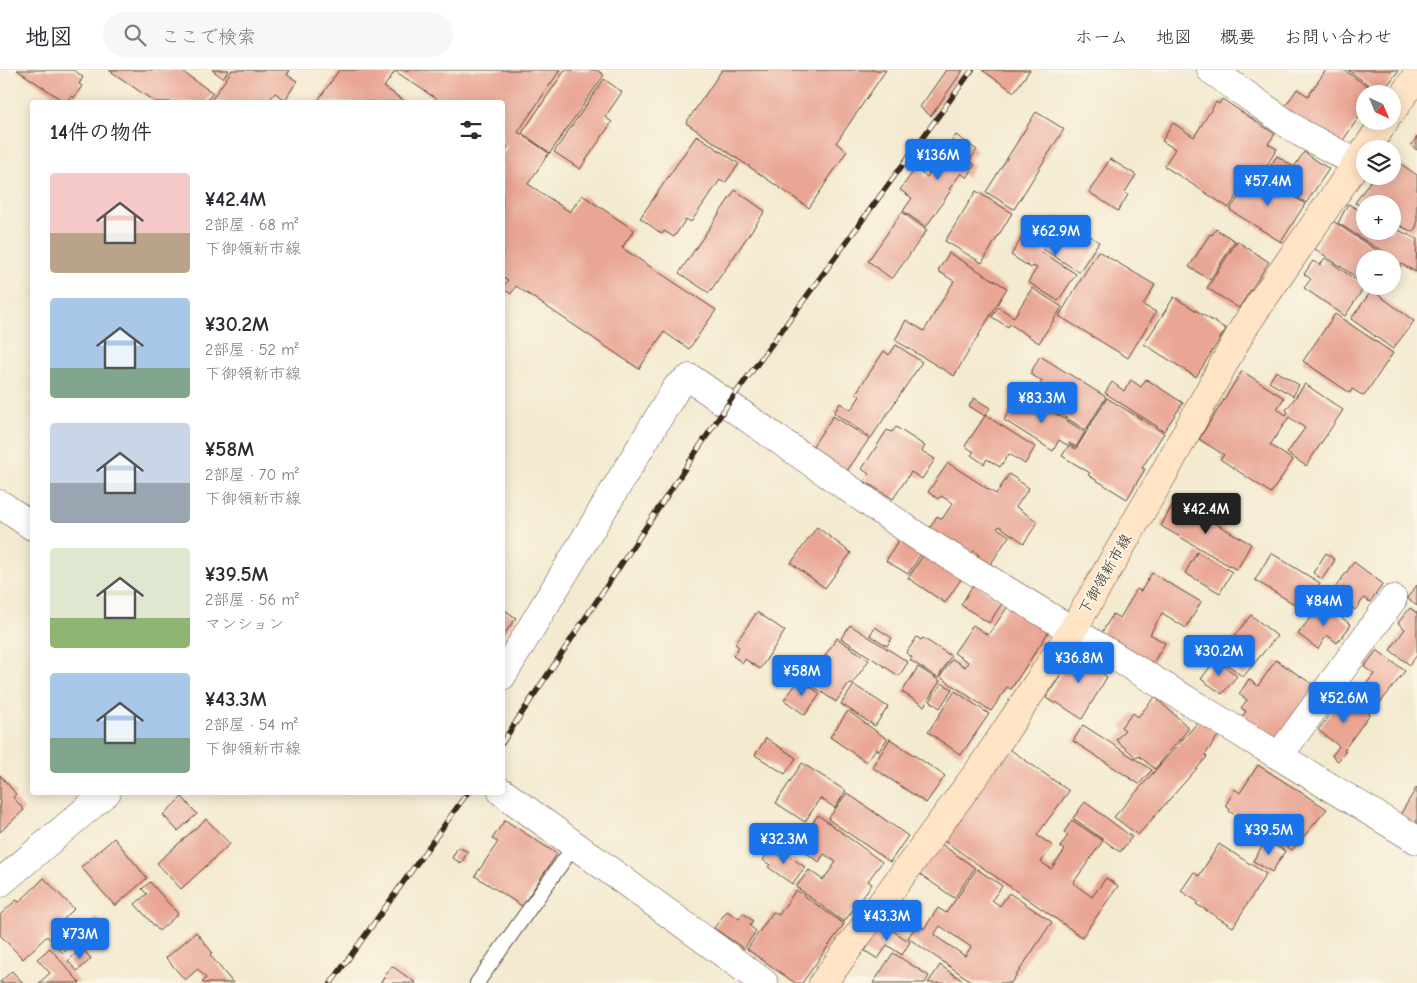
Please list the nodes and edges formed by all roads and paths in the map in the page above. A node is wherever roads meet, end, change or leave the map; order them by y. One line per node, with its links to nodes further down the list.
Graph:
1 (1211, 70): 4 (street)
2 (1417, 75): 3 (main road)
3 (1401, 98)
4 (1356, 152)
5 (1356, 164): 9 (main road, 下御領新市線)
6 (0, 504): 7 (street)
7 (30, 525)
8 (1393, 599): 11 (street)
9 (1072, 631): 10 (street); 11 (street); 19 (main road, 下御領新市線)
10 (505, 671)
11 (1279, 756): 14 (street)
12 (505, 794): 15 (street)
13 (103, 795): 16 (street)
14 (1417, 840)
15 (574, 846): 17 (lane); 18 (street)
16 (0, 883)
17 (477, 983)
18 (764, 983)
19 (823, 983)

